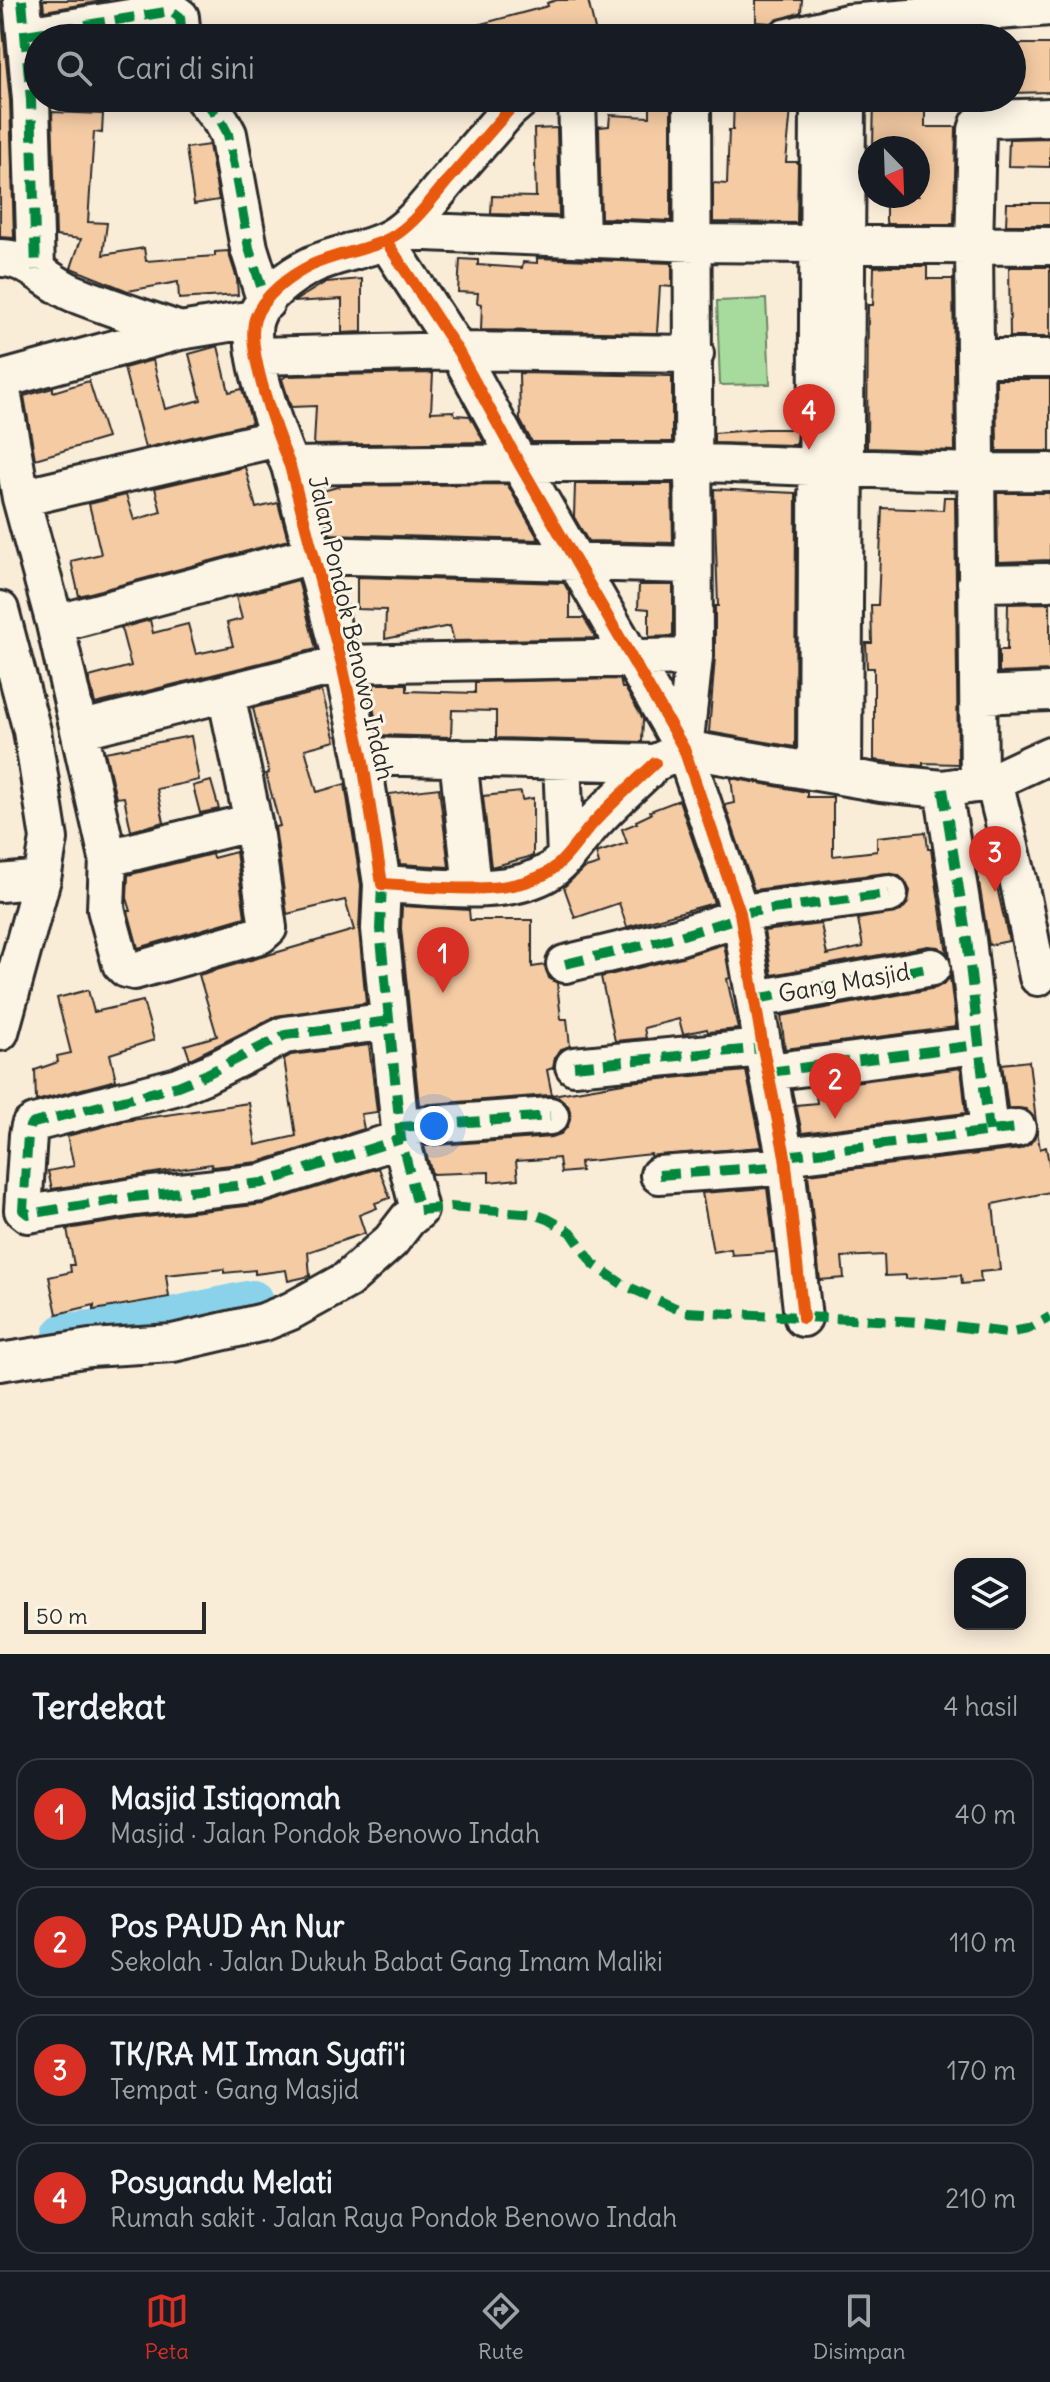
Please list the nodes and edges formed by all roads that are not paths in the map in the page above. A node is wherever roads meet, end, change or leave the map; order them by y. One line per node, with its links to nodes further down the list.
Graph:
1 (22, 0): 5 (street)
2 (971, 7): 3 (street); 8 (street)
3 (1050, 7)
4 (137, 8): 6 (street); 7 (street)
5 (25, 24)
6 (71, 24)
7 (181, 24)
8 (826, 24)
9 (31, 112): 24 (street)
10 (214, 112): 25 (street, Jalan Pondok Benowo Indah)
11 (507, 112): 17 (street)
12 (577, 112): 18 (street)
13 (692, 112): 19 (street)
14 (820, 112): 20 (street)
15 (846, 112): 20 (street)
16 (1050, 117): 21 (street)
17 (394, 236): 18 (street); 25 (street); 27 (street)
18 (581, 238): 19 (street)
19 (695, 243): 20 (street); 28 (street)
20 (834, 244): 21 (street); 36 (street)
21 (974, 245): 22 (street); 30 (street)
22 (1050, 246)
23 (0, 258): 24 (street)
24 (36, 270): 26 (street)
25 (260, 311): 26 (street); 29 (street, Jalan Pondok Benowo Indah)
26 (180, 331): 32 (street)
27 (458, 351): 28 (street); 29 (street); 34 (street)
28 (695, 354): 35 (street)
29 (256, 356): 33 (street, Jalan Pondok Benowo Indah)
30 (975, 358): 31 (street); 38 (street)
31 (1050, 358)
32 (0, 380): 39 (street)
33 (284, 452): 34 (street); 39 (street); 40 (street, Jalan Pondok Benowo Indah)
34 (519, 463): 35 (street); 41 (street)
35 (693, 463): 36 (street); 42 (street)
36 (832, 467): 38 (street); 60 (street)
37 (1050, 472): 38 (street)
38 (977, 473): 44 (street)
39 (21, 498): 46 (street)
40 (312, 555): 41 (street); 46 (street); 49 (street, Jalan Pondok Benowo Indah)
41 (577, 563): 42 (street); 47 (street)
42 (693, 565): 48 (street)
43 (1050, 582): 44 (street)
44 (976, 583): 52 (street)
45 (0, 611): 54 (street)
46 (55, 624): 53 (street)
47 (630, 657): 48 (street); 49 (street); 57 (street)
48 (694, 657): 57 (street)
49 (342, 664): 51 (street); 56 (street, Jalan Pondok Benowo Indah)
50 (1050, 692): 52 (street)
51 (226, 694): 53 (street); 63 (street)
52 (980, 695): 61 (street)
53 (79, 730): 65 (street)
54 (16, 734): 66 (street)
55 (1050, 755): 61 (street)
56 (362, 756): 58 (street); 68 (street, Jalan Pondok Benowo Indah)
57 (669, 756): 59 (street); 60 (street); 64 (street); 71 (street)
58 (458, 758): 59 (street); 69 (street)
59 (562, 761): 64 (street)
60 (830, 774): 62 (street)
61 (986, 783): 62 (street); 74 (street)
62 (943, 789): 78 (street)
63 (253, 822): 65 (street); 65 (street)
64 (566, 857): 69 (street)
65 (108, 858)
66 (42, 879): 67 (street); 77 (street)
67 (0, 883)
68 (382, 884): 69 (street); 76 (street, Jalan Pondok Benowo Indah)
69 (472, 887)
70 (889, 894): 71 (street)
71 (740, 915): 72 (street); 75 (street)
72 (565, 964)
73 (932, 967): 75 (street, Gang Masjid)
74 (1038, 977)
75 (756, 999): 79 (street)
76 (389, 1021): 82 (street, Jalan Pondok Benowo Indah); 82 (street)
77 (1, 1023)
78 (977, 1045): 79 (street); 83 (street)
79 (766, 1060): 80 (street); 83 (street)
80 (574, 1066)
81 (550, 1116): 82 (street)
82 (401, 1133): 86 (street, Jalan Pondok Benowo Indah)
83 (786, 1161): 84 (street); 85 (street)
84 (659, 1175)
85 (801, 1300)
86 (0, 1362)

